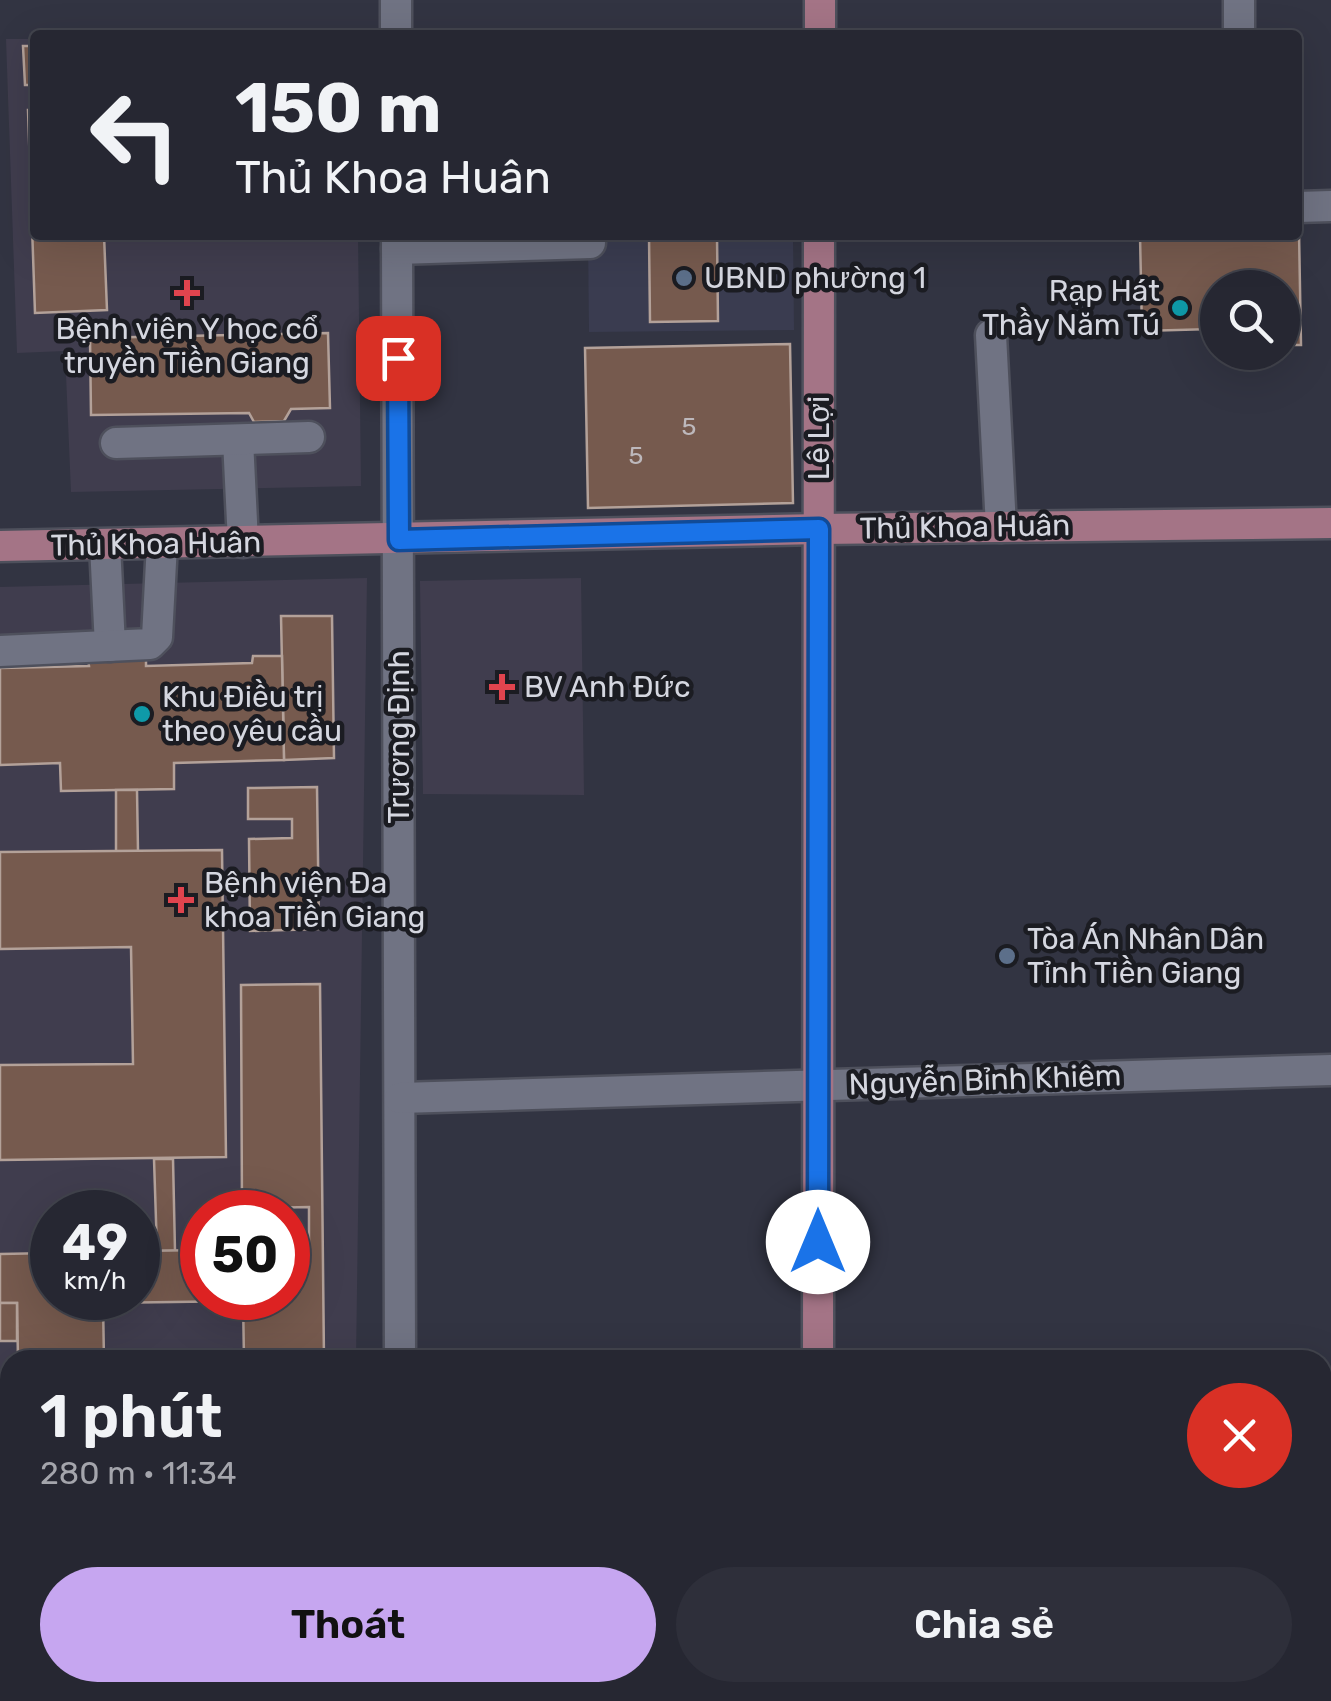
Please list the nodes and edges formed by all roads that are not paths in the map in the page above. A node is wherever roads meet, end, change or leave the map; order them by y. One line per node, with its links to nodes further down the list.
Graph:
1 (396, 0): 4 (street)
2 (820, 0): 5 (main road)
3 (1239, 0): 6 (street)
4 (396, 30)
5 (820, 30)
6 (1239, 30)
7 (1331, 206): 8 (street)
8 (1302, 207)
9 (819, 240): 18 (main road, Lê Lợi)
10 (397, 242): 11 (street); 19 (street, Trương Định)
11 (590, 243)
12 (991, 334): 17 (street)
13 (308, 437): 14 (street)
14 (238, 440): 15 (street); 20 (street)
15 (116, 443)
16 (1331, 524): 17 (main road, Thủ Khoa Huân)
17 (1001, 527): 18 (main road, Thủ Khoa Huân)
18 (819, 529): 19 (main road, Thủ Khoa Huân); 27 (main road, Lê Lợi)
19 (399, 540): 20 (main road, Thủ Khoa Huân); 28 (street, Trương Định)
20 (243, 542): 21 (main road, Thủ Khoa Huân)
21 (162, 544): 22 (main road, Thủ Khoa Huân); 24 (street)
22 (106, 545): 23 (main road, Thủ Khoa Huân); 24 (street)
23 (0, 546)
24 (110, 646): 25 (street)
25 (0, 652)
26 (1331, 1070): 27 (street, Nguyễn Bỉnh Khiêm)
27 (818, 1086): 28 (street, Nguyễn Bỉnh Khiêm); 30 (main road, Lê Lợi)
28 (400, 1098): 29 (street, Trương Định)
29 (400, 1350)
30 (818, 1350)

